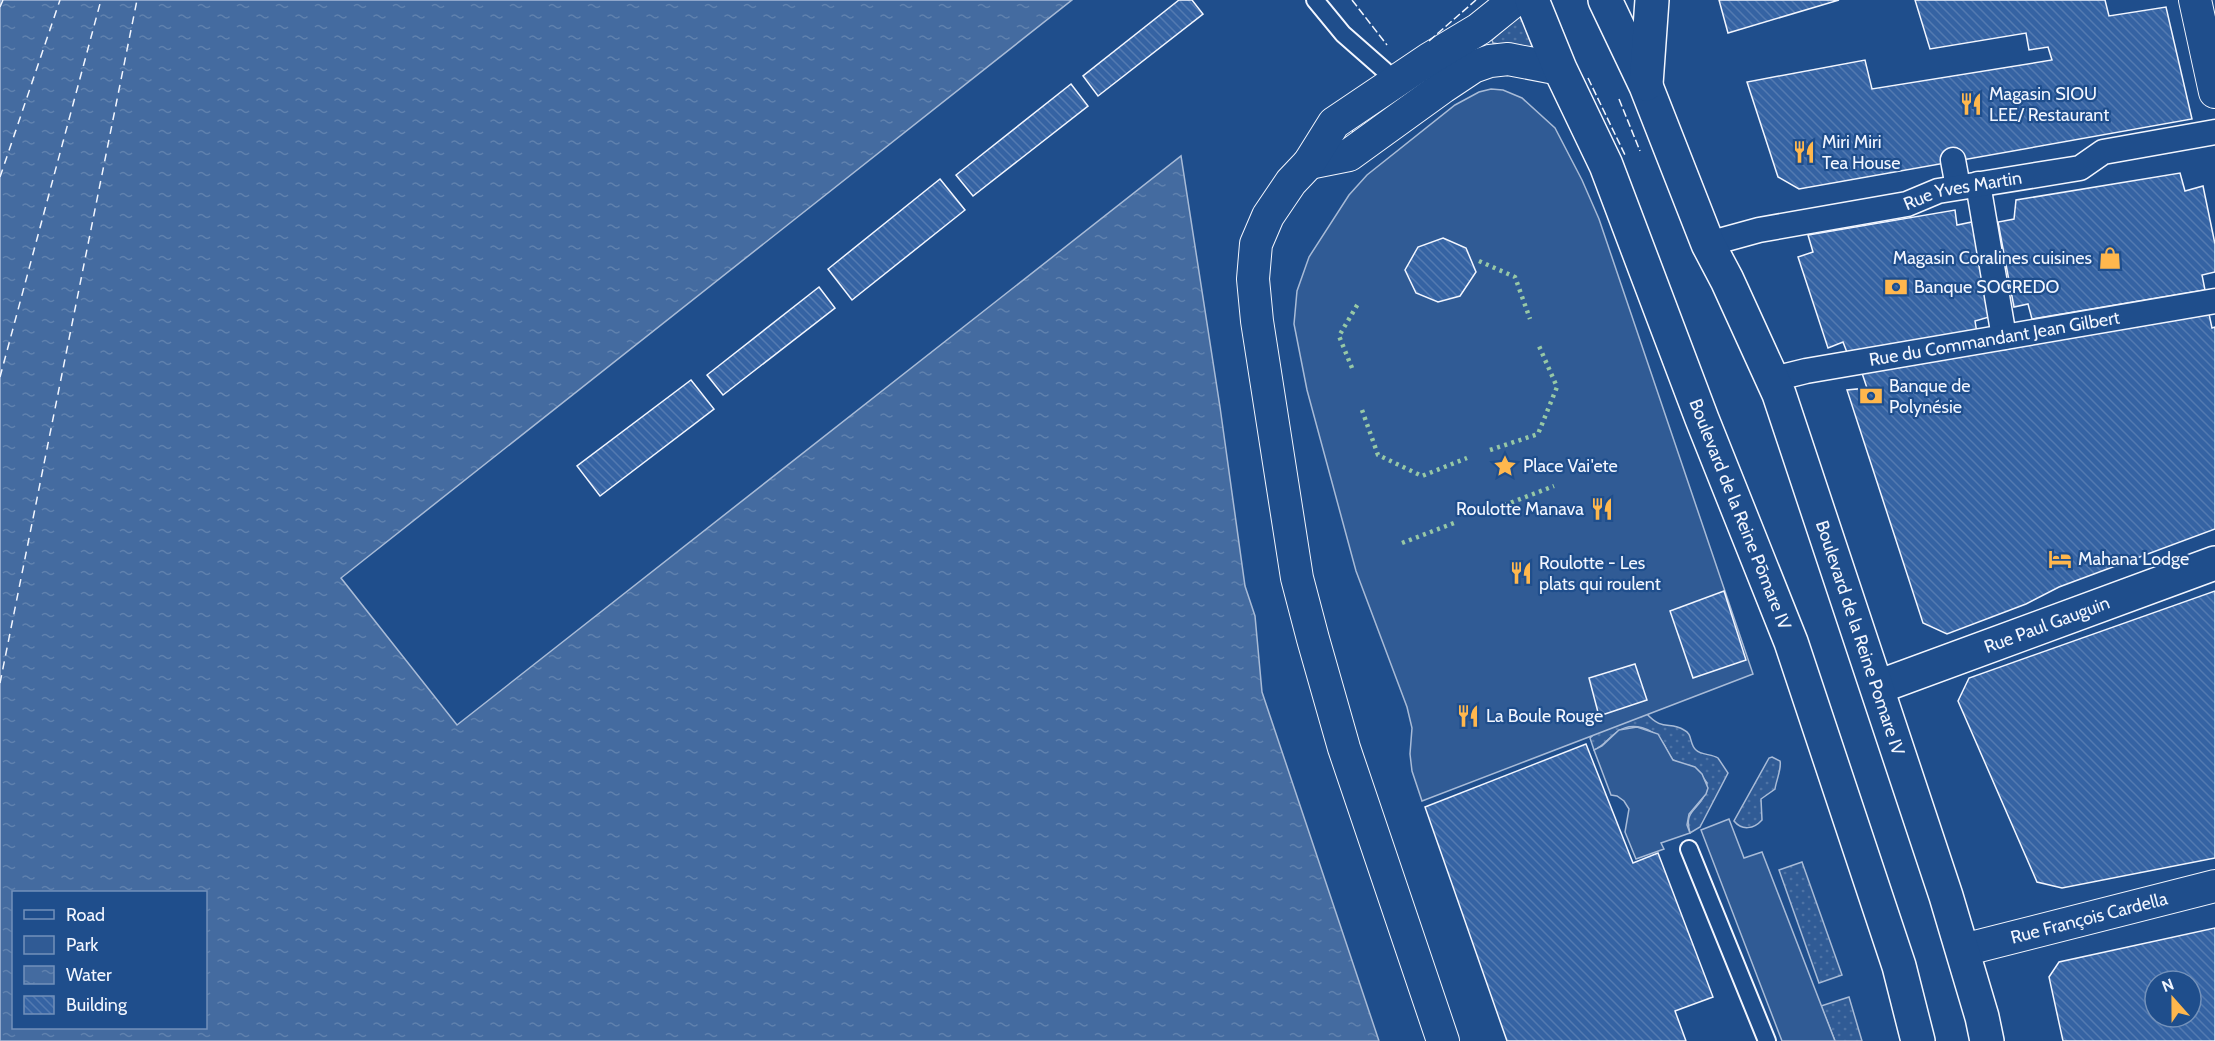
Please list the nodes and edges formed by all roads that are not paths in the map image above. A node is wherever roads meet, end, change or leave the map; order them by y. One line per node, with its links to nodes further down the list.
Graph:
1 (1314, 0): 8 (lane)
2 (1515, 0): 8 (street)
3 (1532, 0): 7 (main road, Boulevard de la Reine Pōmare IV)
4 (1605, 0): 9 (main road)
5 (1652, 0): 9 (main road)
6 (2195, 0): 10 (street)
7 (1560, 69): 11 (street); 27 (main road, Boulevard de la Reine Pōmare IV)
8 (1394, 82): 11 (lane); 14 (street)
9 (1646, 86): 16 (main road)
10 (2215, 92)
11 (1412, 109): 14 (street)
12 (2215, 132): 15 (street, Rue Yves Martin)
13 (1953, 160): 15 (street)
14 (1309, 164): 25 (street)
15 (1968, 186): 16 (street, Rue Yves Martin); 18 (street)
16 (1708, 244): 19 (main road, Boulevard de la Reine Pomare IV)
17 (2215, 301): 18 (street, Rue du Commandant Jean Gilbert)
18 (2004, 337): 19 (street, Rue du Commandant Jean Gilbert)
19 (1773, 379): 21 (main road, Boulevard de la Reine Pomare IV)
20 (2215, 563): 21 (main road, Rue Paul Gauguin)
21 (1878, 687): 24 (main road, Boulevard de la Reine Pomare IV)
22 (1689, 849): 26 (lane)
23 (2215, 886): 24 (street, Rue François Cardella)
24 (1963, 950): 28 (main road, Boulevard de la Reine Pomare IV)
25 (1443, 1041)
26 (1767, 1041)
27 (1918, 1041)
28 (1987, 1041)

